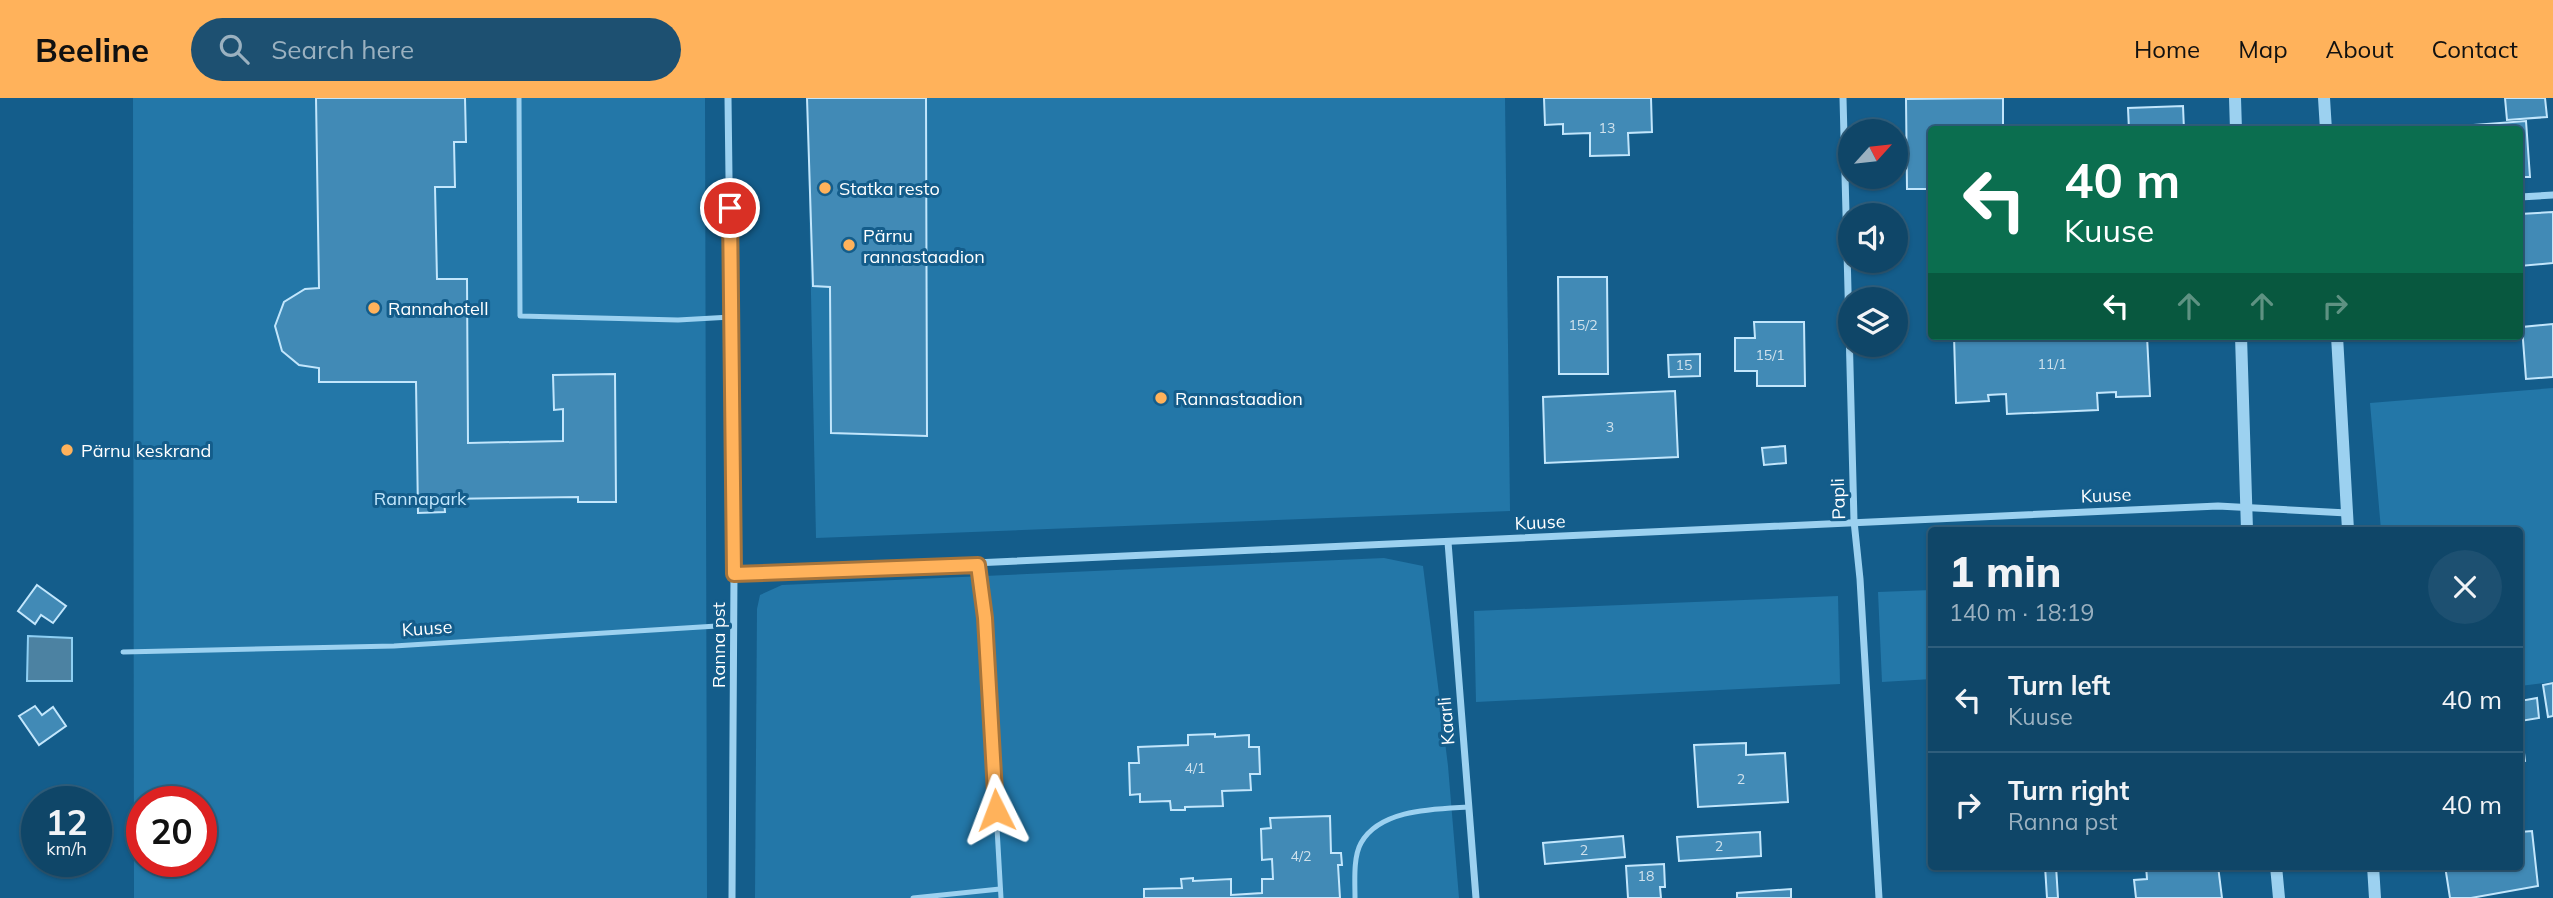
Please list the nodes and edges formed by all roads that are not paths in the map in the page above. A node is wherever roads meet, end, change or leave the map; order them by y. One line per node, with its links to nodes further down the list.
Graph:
1 (519, 98): 10 (lane)
2 (728, 98): 10 (street, Ranna pst)
3 (1843, 98): 15 (street, Papli)
4 (2235, 98): 6 (street)
5 (2324, 98): 7 (street)
6 (2236, 126)
7 (2326, 126)
8 (2553, 195): 9 (street)
9 (2523, 197)
10 (731, 317): 20 (street, Ranna pst)
11 (2241, 340): 13 (street)
12 (2337, 340): 14 (street)
13 (2246, 506): 14 (street, Kuuse); 15 (street, Kuuse); 16 (street)
14 (2347, 513): 17 (street)
15 (1854, 521): 18 (street, Kuuse); 32 (street, Papli)
16 (2247, 527)
17 (2348, 527)
18 (1448, 542): 19 (street, Kuuse); 23 (street, Kaarli)
19 (978, 565): 20 (street, Kuuse); 26 (lane)
20 (734, 574): 21 (street, Ranna pst)
21 (733, 625): 22 (lane, Kuuse); 27 (street, Ranna pst)
22 (123, 652)
23 (1468, 807): 30 (lane); 31 (street, Kaarli)
24 (2276, 870): 33 (street)
25 (2373, 870): 34 (street)
26 (1000, 889): 28 (lane); 29 (lane)
27 (732, 898)
28 (913, 898)
29 (1001, 898)
30 (1355, 898)
31 (1476, 898)
32 (1879, 898)
33 (2279, 898)
34 (2375, 898)

